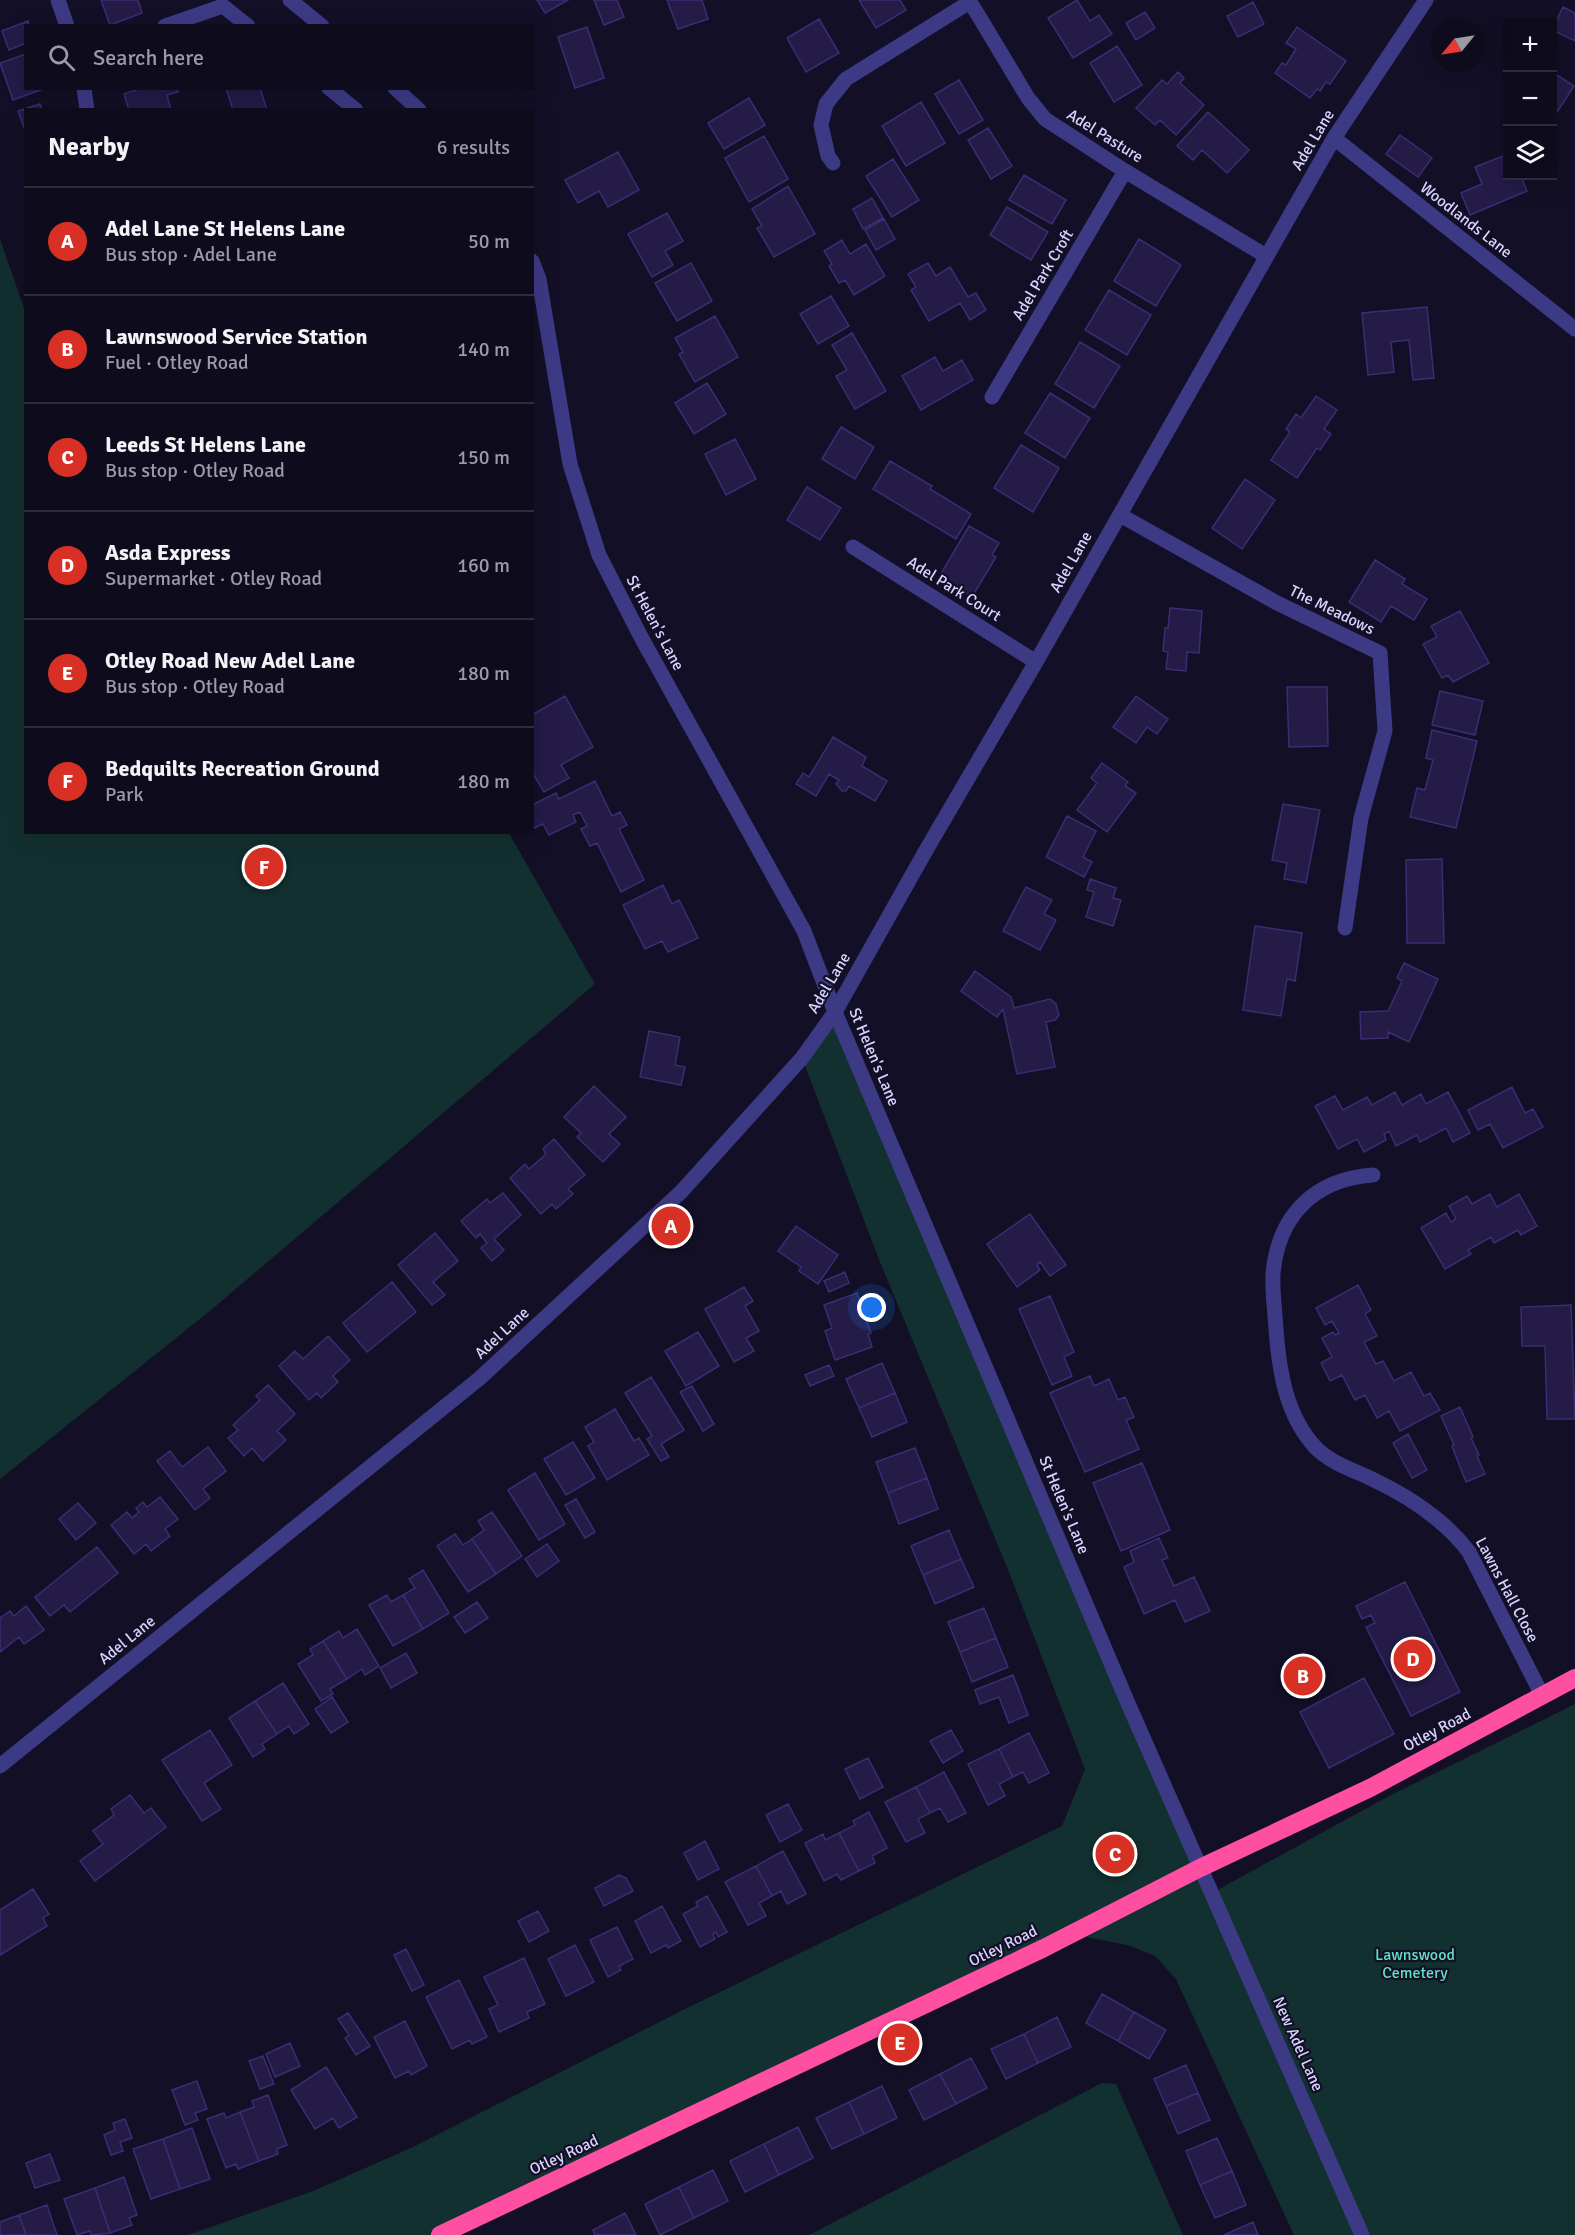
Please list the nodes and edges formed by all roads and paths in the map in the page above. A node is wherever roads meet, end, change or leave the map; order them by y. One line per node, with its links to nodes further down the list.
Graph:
1 (58, 0): 5 (street)
2 (290, 0): 8 (street)
3 (1426, 0): 15 (street, Adel Lane)
4 (970, 1): 16 (street); 17 (street, Adel Pasture)
5 (66, 24)
6 (171, 24): 7 (street)
7 (246, 24)
8 (320, 24)
9 (84, 90): 12 (street)
10 (331, 90): 13 (street)
11 (398, 90): 14 (street)
12 (87, 108)
13 (354, 108)
14 (417, 108)
15 (1334, 138): 18 (street, Adel Lane); 20 (street, Woodlands Lane)
16 (833, 163)
17 (1125, 171): 18 (street, Adel Pasture); 21 (street, Adel Park Croft)
18 (1266, 256): 22 (street, Adel Lane)
19 (534, 266): 26 (street, St Helen's Lane)
20 (1575, 329)
21 (992, 397)
22 (1120, 515): 24 (street, Adel Lane); 25 (street, The Meadows)
23 (853, 547): 24 (street, Adel Park Court)
24 (1036, 662): 26 (street, Adel Lane)
25 (1345, 928)
26 (835, 1012): 30 (street, Adel Lane); 31 (street, St Helen's Lane)
27 (1373, 1175): 29 (street, Lawns Hall Close)
28 (1575, 1678): 29 (highway, Otley Road)
29 (1542, 1695): 31 (highway, Otley Road)
30 (0, 1766)
31 (1200, 1868): 32 (highway, Otley Road); 33 (street, New Adel Lane)
32 (440, 2235)
33 (1362, 2235)

